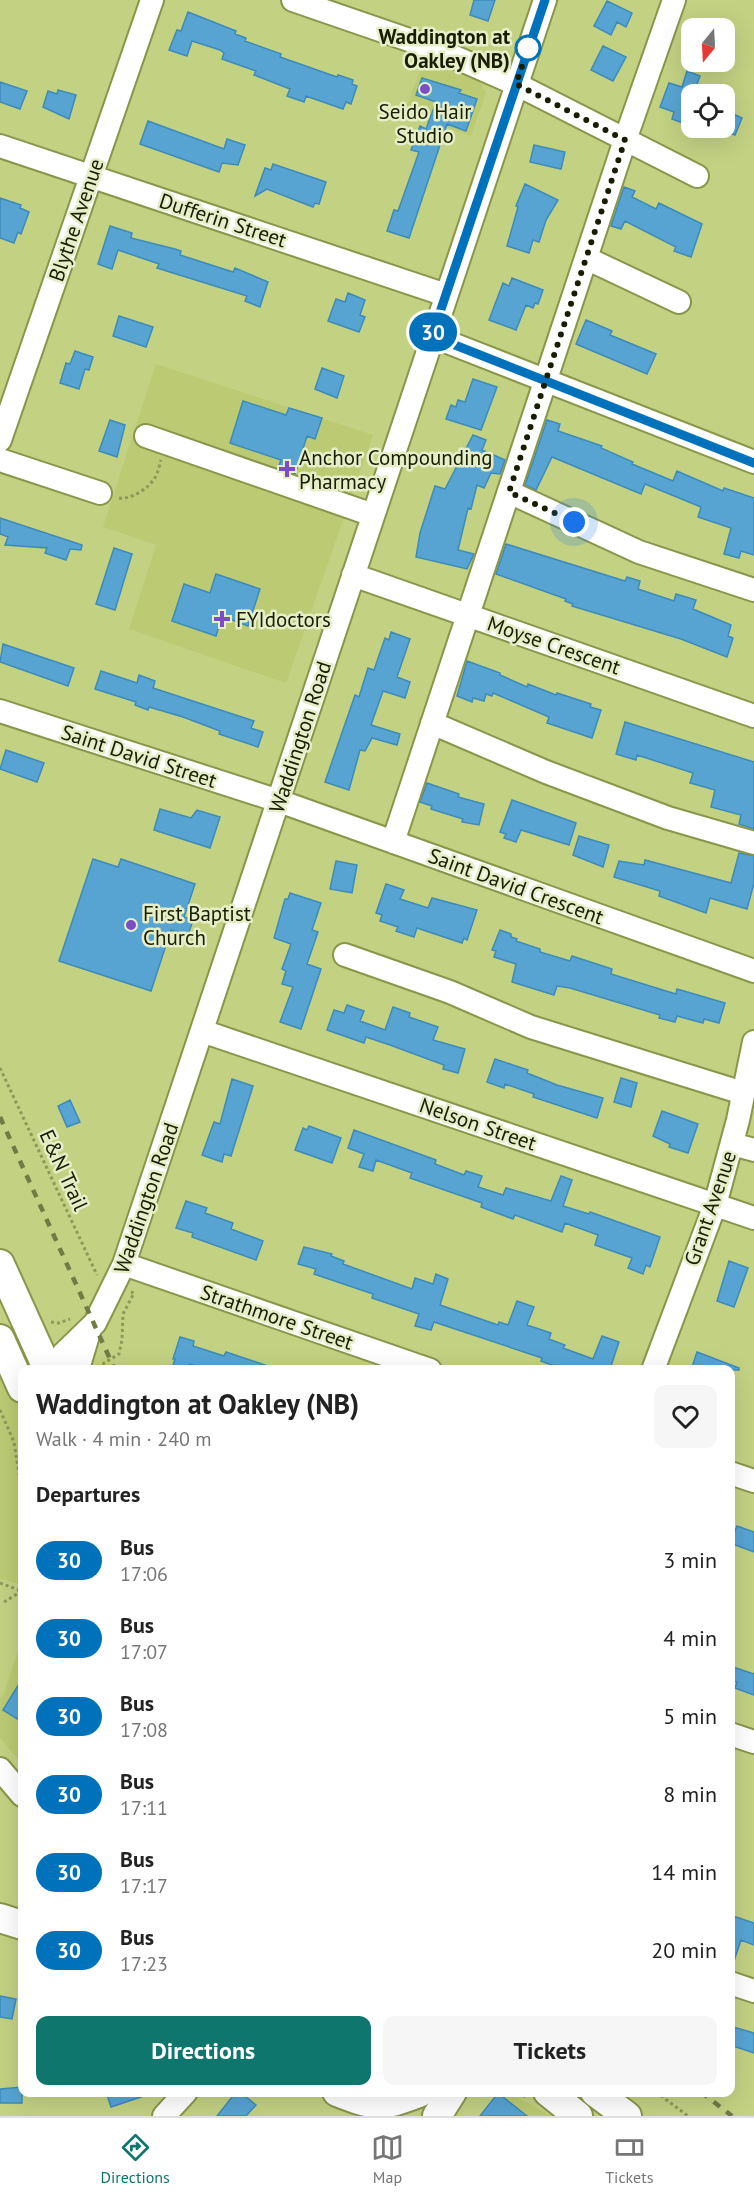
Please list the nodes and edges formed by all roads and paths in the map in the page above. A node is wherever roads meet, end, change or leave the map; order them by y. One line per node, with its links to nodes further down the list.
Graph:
1 (152, 0): 9 (street, Blythe Avenue)
2 (293, 0): 5 (street)
3 (545, 0): 5 (street, Waddington Road)
4 (674, 0): 6 (street)
5 (516, 84): 6 (street); 11 (street, Waddington Road)
6 (625, 140): 8 (street); 10 (street)
7 (0, 146): 9 (street, Dufferin Street)
8 (697, 176)
9 (91, 177): 11 (street, Dufferin Street); 16 (street, Blythe Avenue)
10 (586, 258): 12 (street); 14 (street)
11 (446, 295): 13 (street, Waddington Road)
12 (680, 302)
13 (432, 336): 14 (street); 22 (street, Waddington Road)
14 (546, 380): 19 (street); 20 (street)
15 (146, 436): 17 (street)
16 (0, 440)
17 (167, 443): 21 (path); 22 (street)
18 (0, 460): 21 (street)
19 (754, 462)
20 (509, 492): 24 (street); 25 (street)
21 (100, 493)
22 (373, 515): 23 (street, Waddington Road)
23 (353, 575): 25 (street, Moyse Crescent); 29 (street, Waddington Road)
24 (754, 590)
25 (467, 614): 27 (street, Moyse Crescent); 28 (street)
26 (0, 711): 29 (street, Saint David Street)
27 (754, 716)
28 (432, 723): 30 (street); 31 (street)
29 (279, 801): 30 (street, Saint David Crescent); 34 (street, Waddington Road)
30 (393, 842): 33 (street, Saint David Crescent)
31 (754, 843)
32 (345, 955): 37 (street)
33 (754, 970)
34 (202, 1031): 41 (street, Nelson Street); 44 (street, Waddington Road)
35 (754, 1042): 37 (street, Grant Avenue)
36 (0, 1068): 45 (path, E&N Trail)
37 (743, 1093): 38 (street, Grant Avenue)
38 (746, 1120): 39 (street, Grant Avenue)
39 (732, 1144): 40 (street); 41 (street, Grant Avenue)
40 (754, 1150)
41 (716, 1205): 42 (street, Nelson Street); 57 (street, Grant Avenue)
42 (754, 1218)
43 (0, 1264): 52 (main road)
44 (124, 1264): 49 (street, Waddington Road); 56 (street, Strathmore Street)
45 (100, 1281)
46 (134, 1293): 55 (path)
47 (0, 1305): 51 (main road)
48 (43, 1314): 49 (path)
49 (81, 1325): 53 (street, Waddington Road); 54 (street, Waddington Road)
50 (0, 1339): 58 (main road)
51 (31, 1365)
52 (46, 1365)
53 (56, 1365)
54 (78, 1365)
55 (103, 1365)
56 (416, 1365)
57 (655, 1365)
58 (18, 1379)
59 (0, 1410): 60 (path)
60 (18, 1468)
61 (735, 1475): 62 (street)
62 (754, 1481)
63 (0, 1583): 64 (path)
64 (18, 1590)
65 (18, 1592): 66 (path)
66 (4, 1602)
67 (735, 1736): 68 (street)
68 (754, 1742)
69 (0, 1769): 70 (street)
70 (18, 1790)
71 (0, 1918): 72 (main road)
72 (18, 1924)
73 (735, 1985): 74 (street)
74 (754, 1991)
75 (181, 2097): 84 (street)
76 (334, 2097): 85 (main road)
77 (340, 2097): 86 (street)
78 (347, 2097): 79 (main road)
79 (407, 2097)
80 (418, 2097): 87 (main road)
81 (554, 2097): 88 (main road)
82 (602, 2097): 89 (main road)
83 (663, 2097): 90 (path)
84 (164, 2116)
85 (342, 2116)
86 (368, 2116)
87 (408, 2116)
88 (578, 2116)
89 (627, 2116)
90 (688, 2116)

